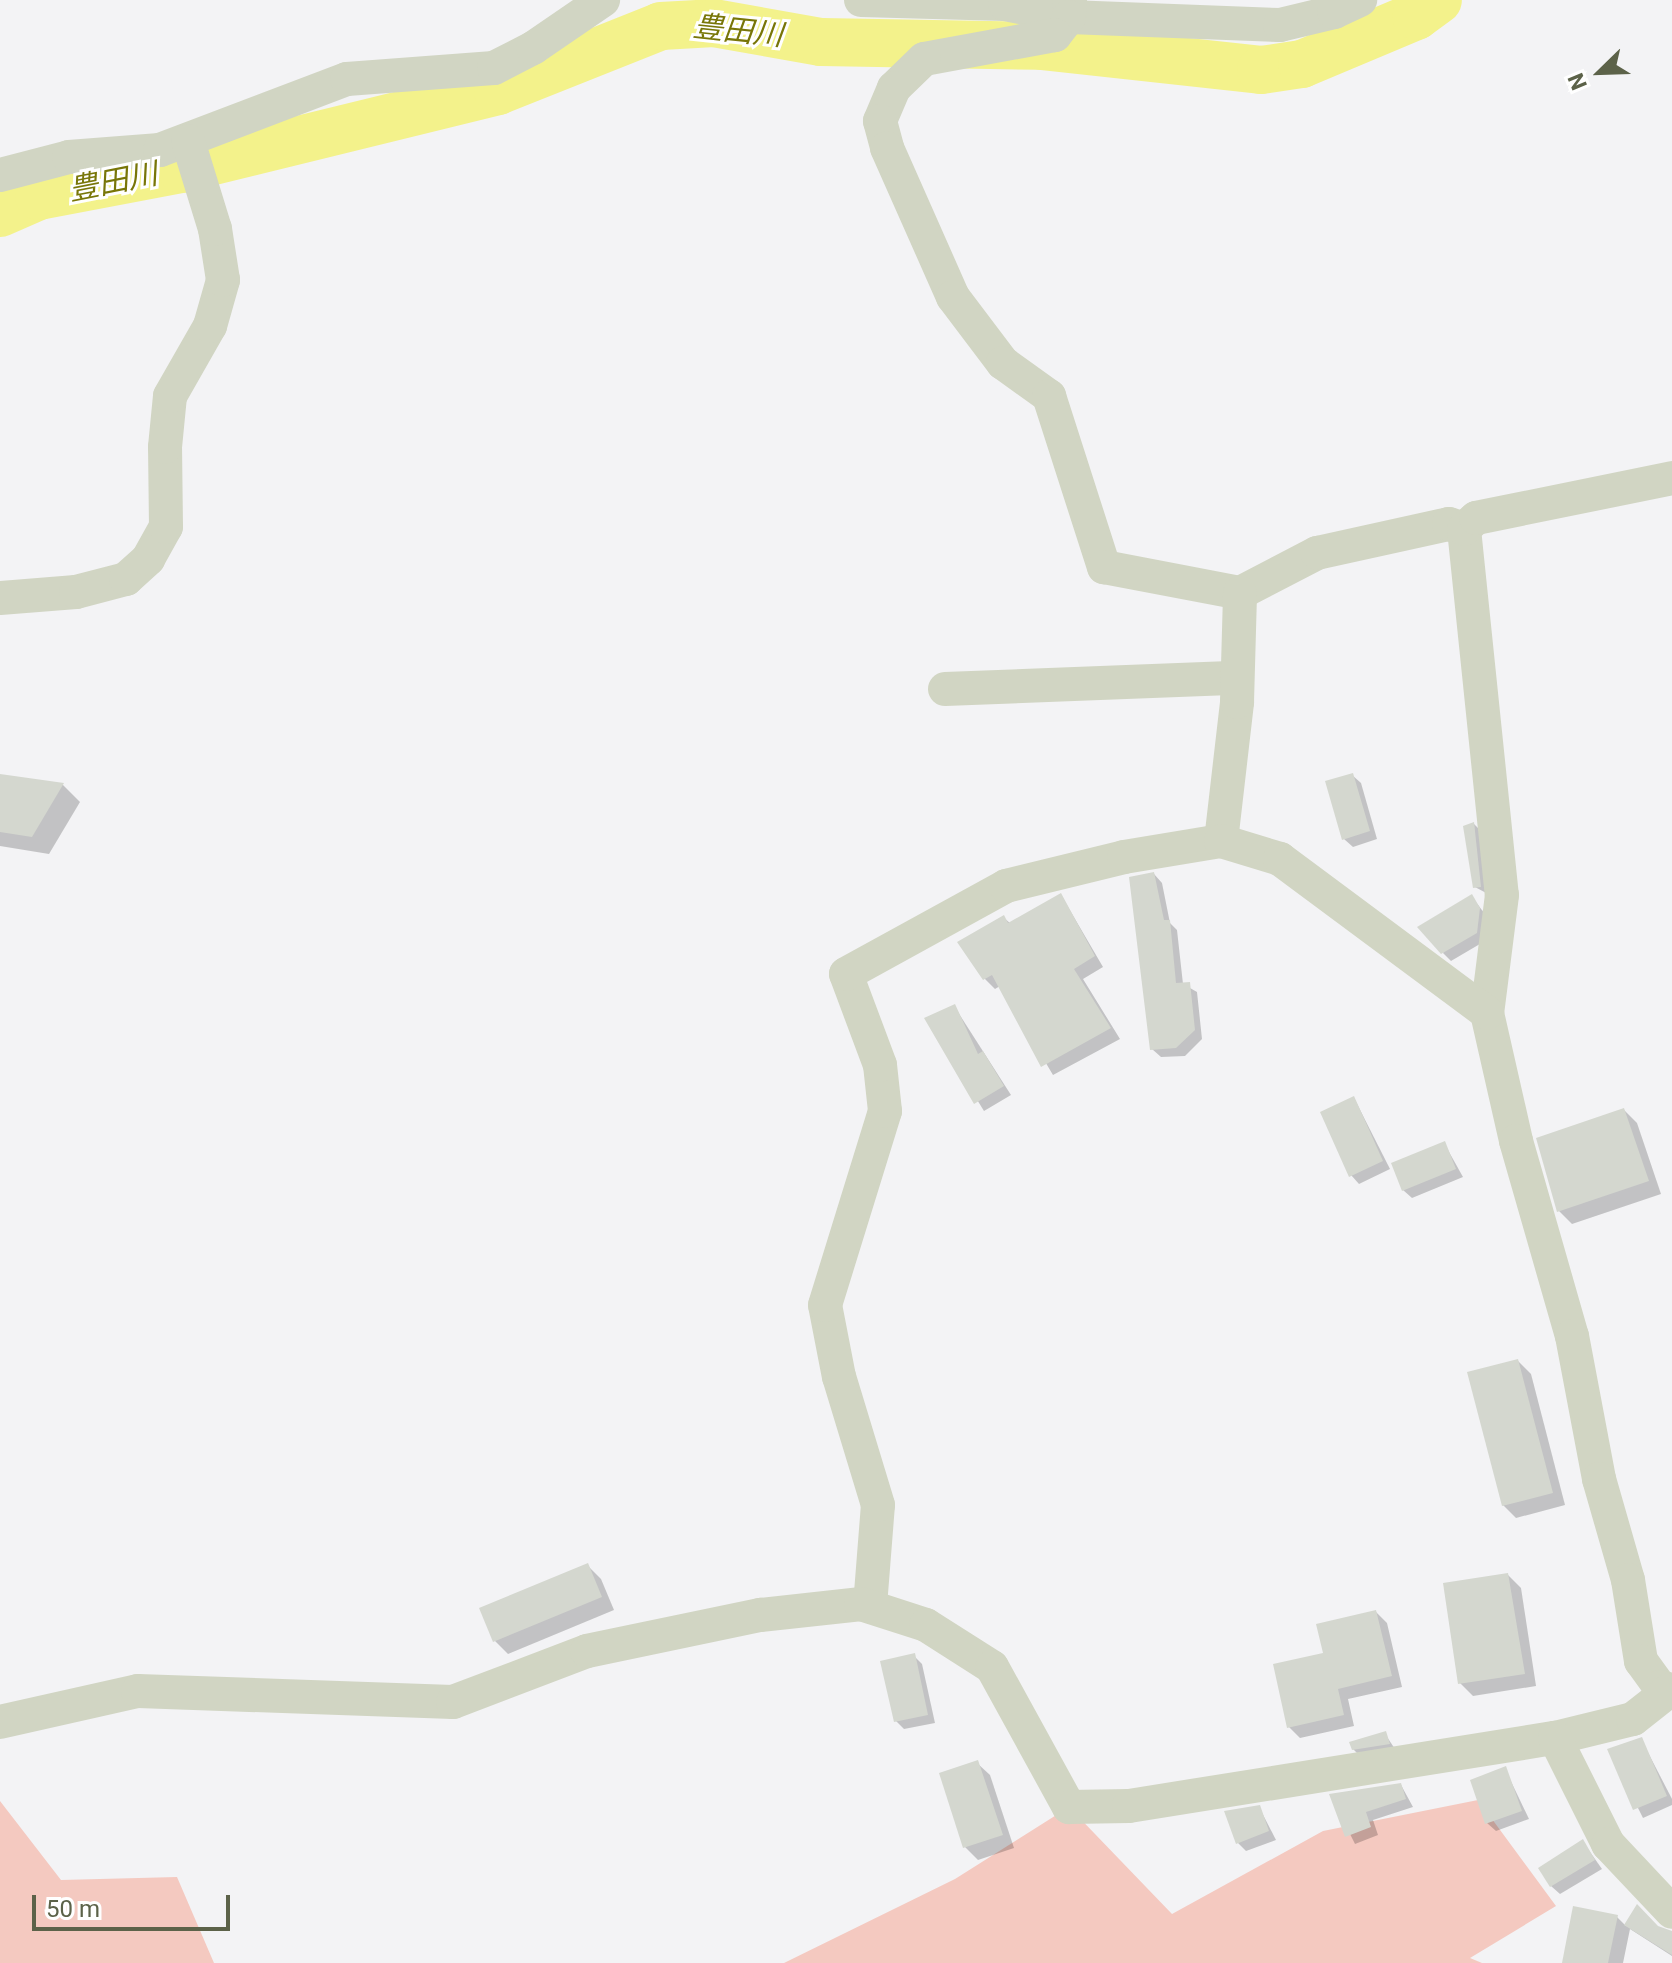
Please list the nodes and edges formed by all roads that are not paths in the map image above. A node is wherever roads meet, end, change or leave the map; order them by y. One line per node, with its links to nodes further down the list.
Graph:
1 (603, 0): 5 (street)
2 (861, 0): 4 (street)
3 (1360, 0): 4 (street)
4 (1070, 9): 9 (street)
5 (188, 141): 6 (street); 10 (street)
6 (0, 175)
7 (1672, 478): 8 (street)
8 (1464, 529): 9 (street); 14 (street)
9 (1240, 593): 11 (street)
10 (0, 598)
11 (1237, 678): 12 (street); 13 (street)
12 (945, 689)
13 (1221, 841): 14 (street); 15 (street)
14 (1487, 1013): 16 (street)
15 (870, 1606): 17 (street); 18 (street)
16 (1671, 1690): 18 (street)
17 (0, 1722)
18 (1555, 1738): 19 (street)
19 (1672, 1912)

